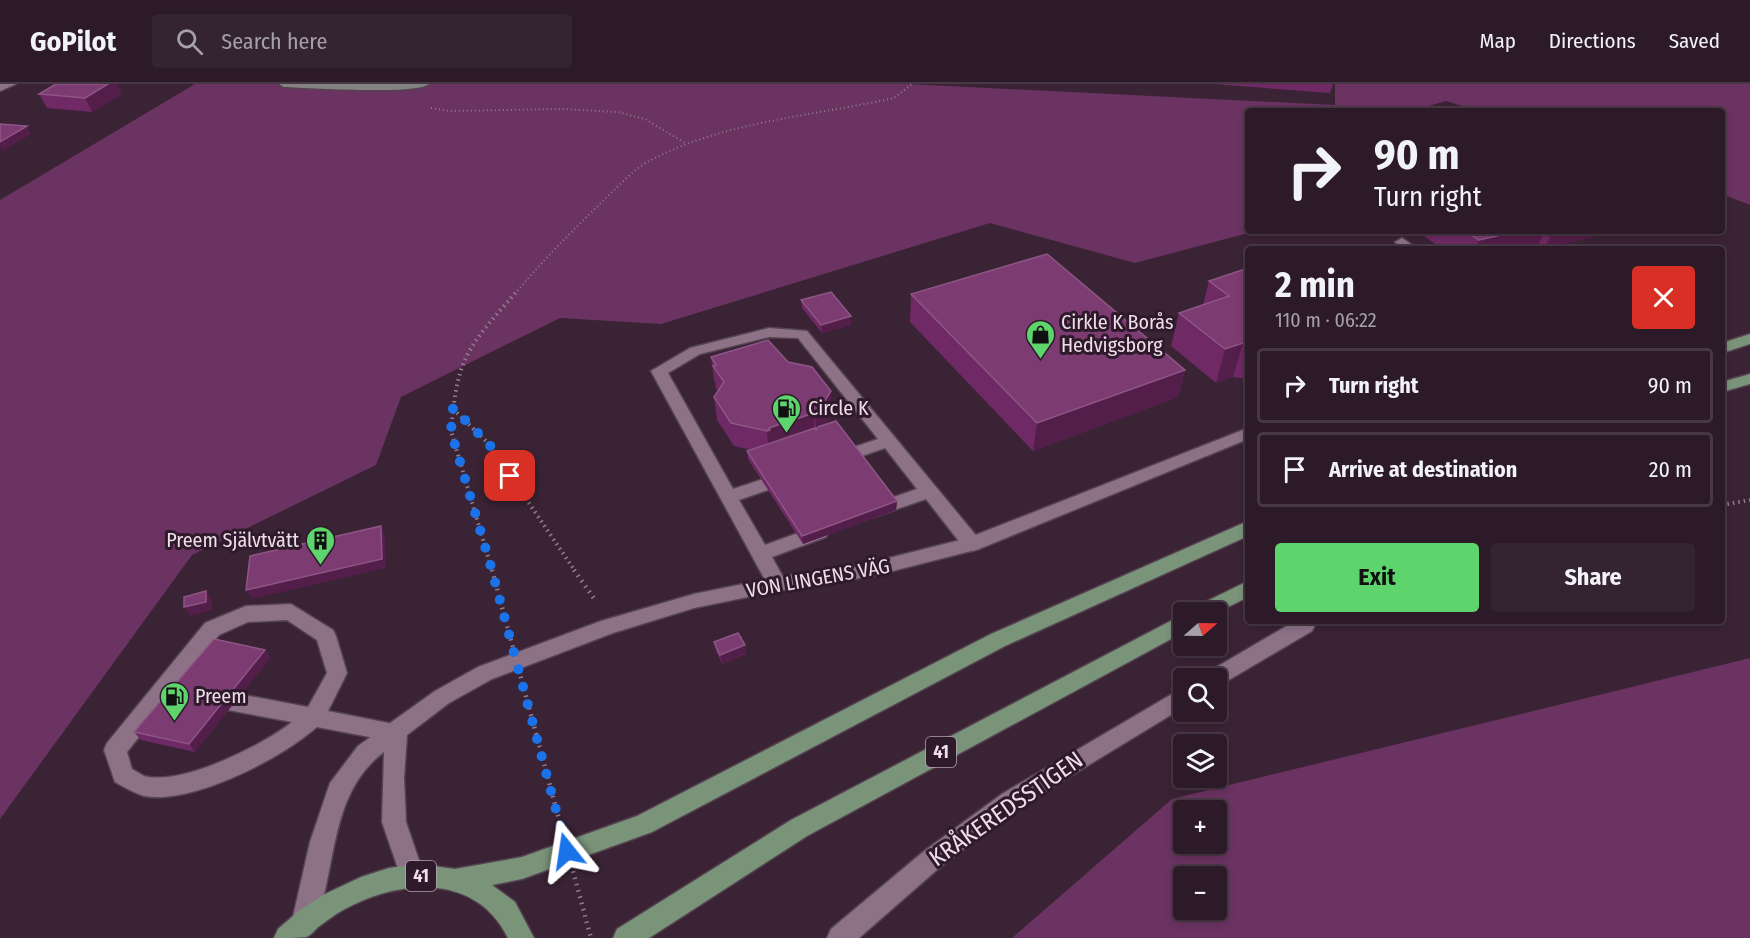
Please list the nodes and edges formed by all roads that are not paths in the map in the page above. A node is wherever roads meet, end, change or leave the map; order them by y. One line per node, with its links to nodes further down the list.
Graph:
1 (11, 84): 5 (street)
2 (284, 84): 4 (street)
3 (424, 84): 4 (street)
4 (328, 85)
5 (0, 88)
6 (1750, 339): 7 (main road)
7 (1725, 347)
8 (1750, 379): 9 (main road)
9 (1725, 386)
10 (1245, 434): 19 (street, VON LINGENS VÄG)
11 (888, 441): 12 (street); 14 (street); 15 (street)
12 (825, 463)
13 (804, 471): 15 (street)
14 (929, 491): 16 (street); 19 (street)
15 (729, 497): 20 (street)
16 (862, 516)
17 (839, 525): 20 (street)
18 (1245, 529): 32 (main road, 41)
19 (972, 544): 21 (street, VON LINGENS VÄG)
20 (761, 554): 21 (street)
21 (777, 584): 30 (street, VON LINGENS VÄG)
22 (1245, 590): 23 (main road)
23 (1221, 602)
24 (1305, 625): 26 (street)
25 (1173, 628): 35 (main road, 41)
26 (1227, 671)
27 (164, 688): 29 (street); 29 (street); 29 (street)
28 (1173, 703): 36 (street, KRÅKEREDSSTIGEN)
29 (312, 717): 30 (street)
30 (396, 733): 31 (street); 33 (street, VON LINGENS VÄG)
31 (412, 875): 32 (main road, 41); 33 (main road, 41)
32 (459, 879): 34 (main road, 41)
33 (296, 930)
34 (521, 938)
35 (626, 938)
36 (840, 938)

